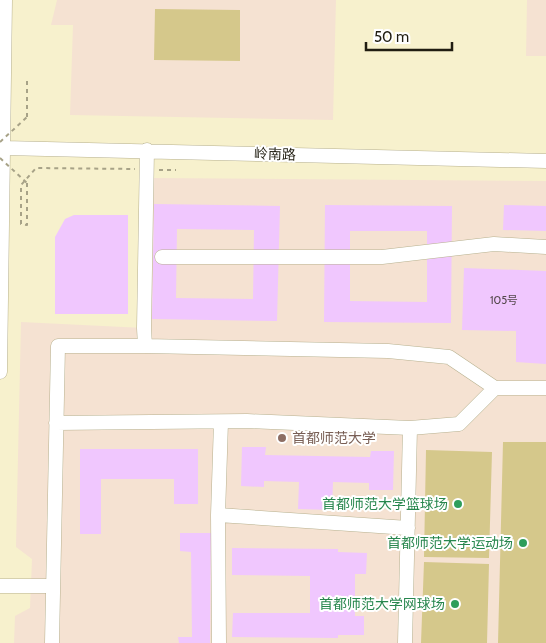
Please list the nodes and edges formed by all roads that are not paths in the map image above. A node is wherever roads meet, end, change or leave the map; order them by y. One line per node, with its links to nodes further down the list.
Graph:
1 (5, 0): 2 (street)
2 (2, 149): 3 (street, 岭南路); 8 (street)
3 (147, 150): 4 (street, 岭南路); 7 (street)
4 (546, 161)
5 (546, 247): 6 (street)
6 (162, 257)
7 (145, 346): 9 (street); 12 (street)
8 (0, 372)
9 (494, 388): 10 (street); 13 (street)
10 (546, 388)
11 (221, 422): 12 (street); 13 (street); 14 (street)
12 (56, 423): 17 (street)
13 (410, 428): 15 (street)
14 (218, 515): 15 (street); 19 (street)
15 (408, 528): 20 (street)
16 (0, 586): 17 (street)
17 (53, 586): 18 (street)
18 (52, 643)
19 (219, 643)
20 (405, 643)

